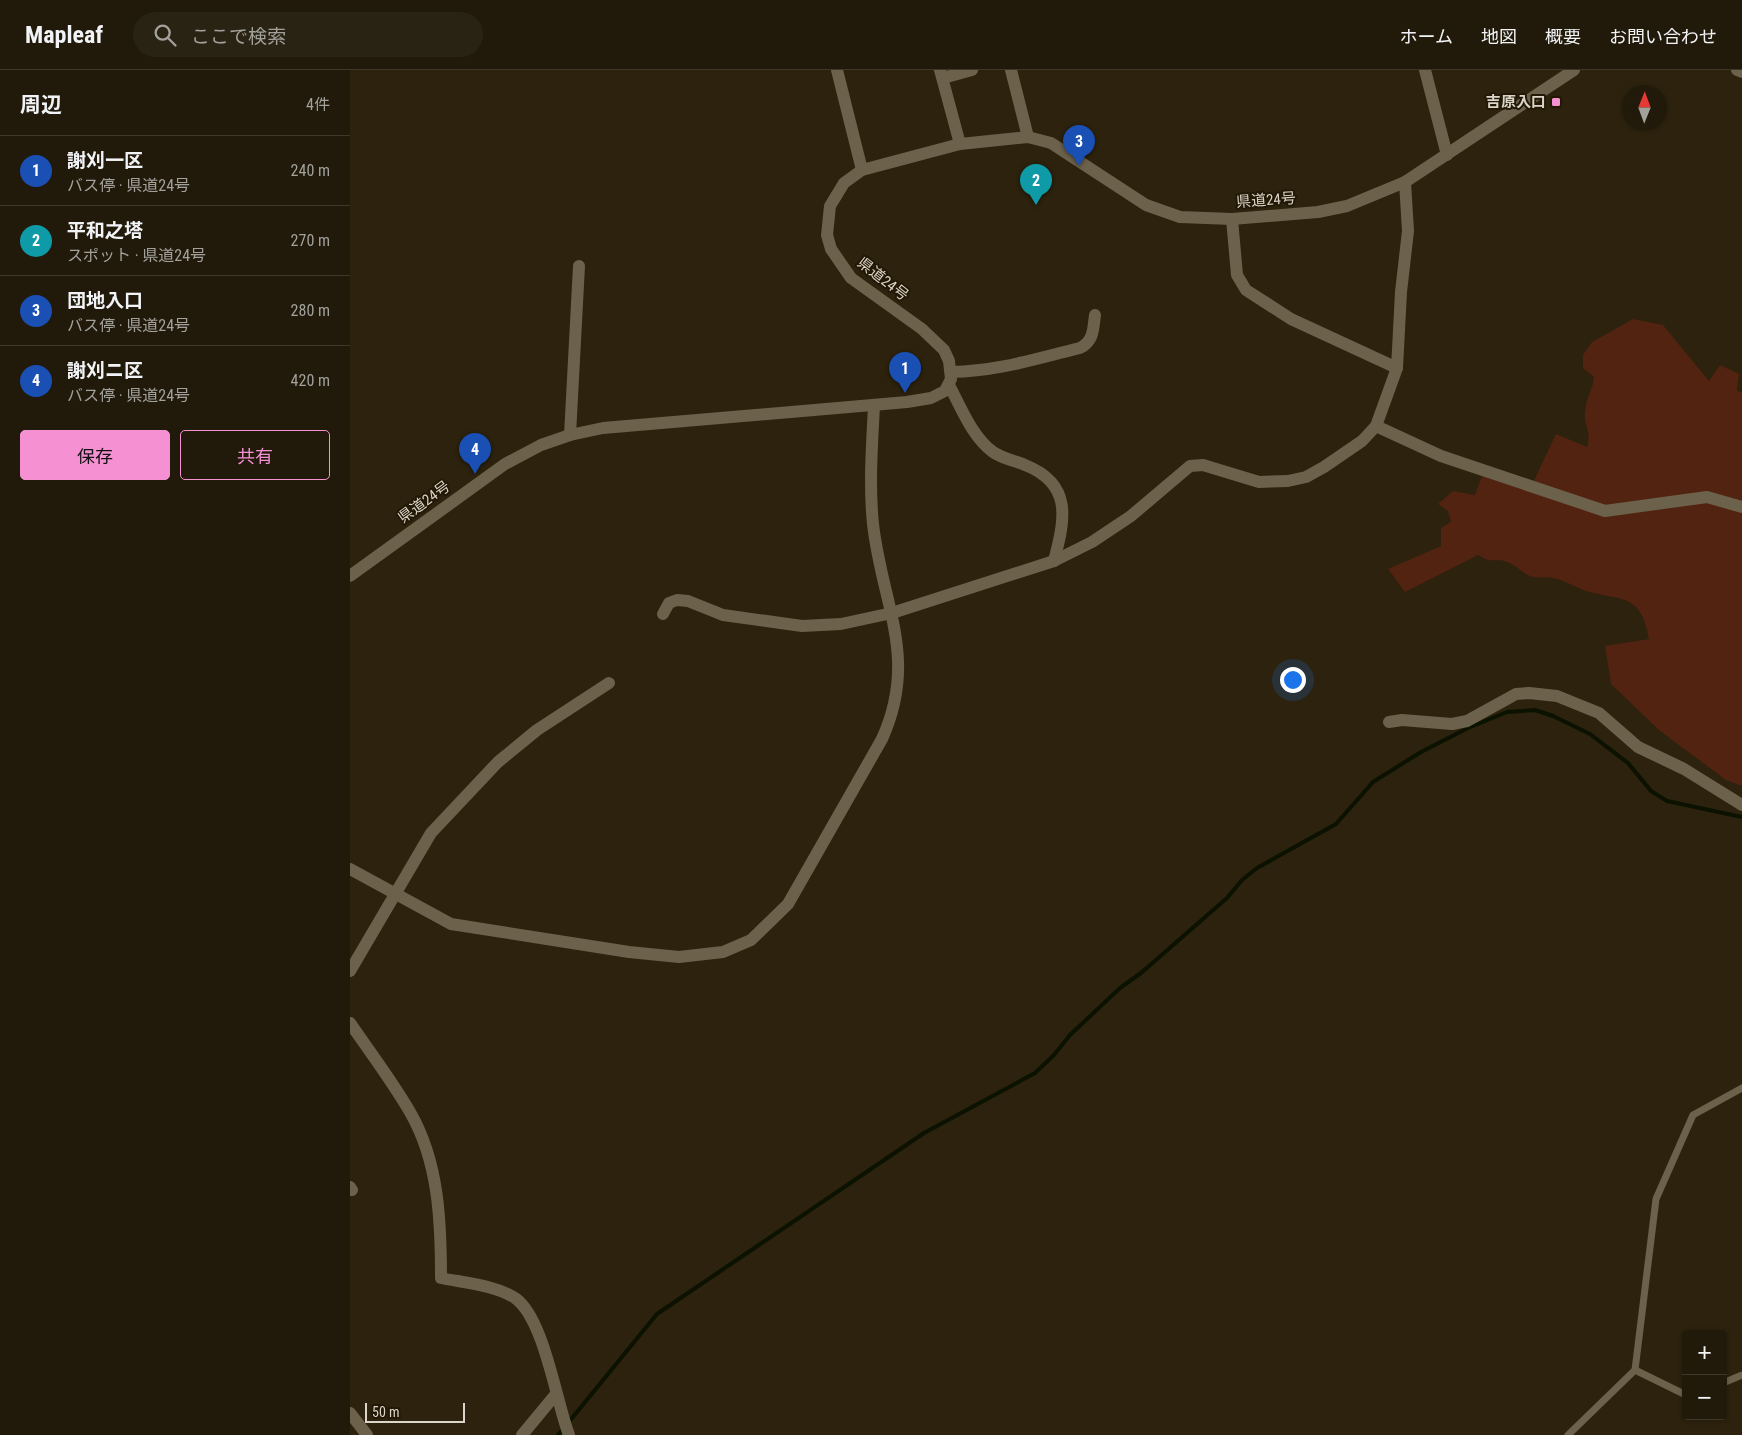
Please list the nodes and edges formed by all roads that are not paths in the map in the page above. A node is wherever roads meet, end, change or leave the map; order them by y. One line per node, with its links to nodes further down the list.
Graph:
1 (837, 70): 12 (street)
2 (972, 70): 8 (street)
3 (1011, 70): 9 (street)
4 (1426, 70): 11 (street)
5 (1574, 70): 11 (street, 県道24号)
6 (1737, 70): 7 (street)
7 (1742, 72)
8 (941, 74): 10 (street)
9 (1028, 137): 10 (street, 県道24号); 14 (street, 県道24号)
10 (960, 144): 12 (street, 県道24号)
11 (1447, 155): 13 (street, 県道24号)
12 (862, 170): 18 (street, 県道24号)
13 (1405, 182): 14 (street, 県道24号); 17 (street)
14 (1232, 219): 17 (street)
15 (579, 266): 22 (street)
16 (1095, 315): 18 (street)
17 (1397, 368): 21 (street)
18 (951, 372): 19 (street, 県道24号)
19 (949, 385): 20 (street, 県道24号); 24 (street)
20 (874, 406): 22 (street, 県道24号); 26 (street)
21 (1376, 426): 23 (street); 24 (street)
22 (570, 435): 25 (street, 県道24号)
23 (1742, 507)
24 (1054, 561): 26 (street)
25 (350, 576)
26 (892, 613): 27 (street); 32 (street)
27 (663, 614)
28 (609, 683): 32 (street)
29 (1389, 722): 30 (street)
30 (1742, 805)
31 (350, 869): 32 (street)
32 (395, 894): 33 (street)
33 (350, 971)
34 (350, 1023): 40 (street)
35 (1742, 1088): 36 (lane)
36 (1635, 1370): 39 (lane); 45 (lane)
37 (1742, 1375): 38 (lane)
38 (1727, 1381)
39 (1682, 1393)
40 (556, 1394): 43 (street); 44 (street)
41 (350, 1413): 42 (street)
42 (366, 1435)
43 (522, 1435)
44 (569, 1435)
45 (1568, 1435)

